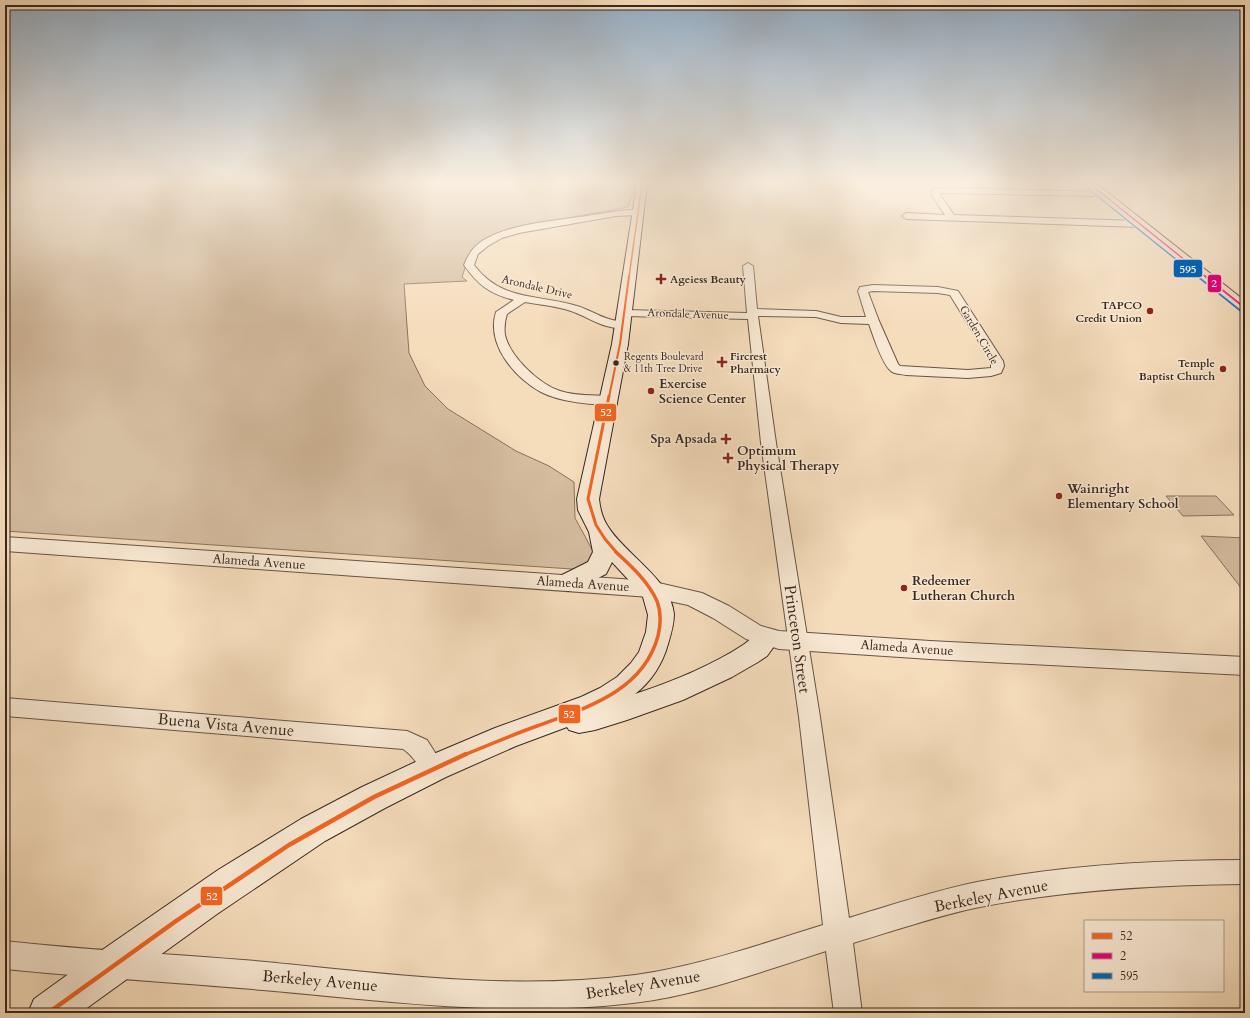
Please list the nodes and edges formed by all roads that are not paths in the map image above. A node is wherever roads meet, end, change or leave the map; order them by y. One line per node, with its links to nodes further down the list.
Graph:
1 (515, 232): 5 (street, Arondale Drive)
2 (635, 232): 8 (main road)
3 (1149, 232): 6 (main road)
4 (748, 266): 7 (street, Princeton Street)
5 (524, 299): 8 (street, Arondale Drive); 10 (street)
6 (1245, 308)
7 (752, 314): 8 (street, Arondale Avenue); 9 (street); 16 (street, Princeton Street)
8 (624, 319): 10 (main road)
9 (873, 321): 9 (street, Garden Circle)
10 (609, 400): 11 (main road)
11 (600, 532): 13 (main road); 14 (main road)
12 (5, 544): 13 (street, Alameda Avenue)
13 (569, 582): 14 (street, Alameda Avenue)
14 (650, 589): 15 (street, Alameda Avenue); 19 (main road)
15 (767, 638): 16 (street, Alameda Avenue); 19 (main road)
16 (798, 640): 17 (street, Alameda Avenue); 22 (street, Princeton Street)
17 (1245, 666)
18 (5, 706): 20 (street, Buena Vista Avenue)
19 (504, 738): 20 (main road)
20 (434, 768): 24 (main road)
21 (1245, 872): 22 (street, Berkeley Avenue)
22 (838, 935): 24 (street, Berkeley Avenue); 26 (street, Princeton Street)
23 (5, 956): 24 (street, Berkeley Avenue)
24 (112, 964): 25 (main road)
25 (48, 1013)
26 (848, 1013)

